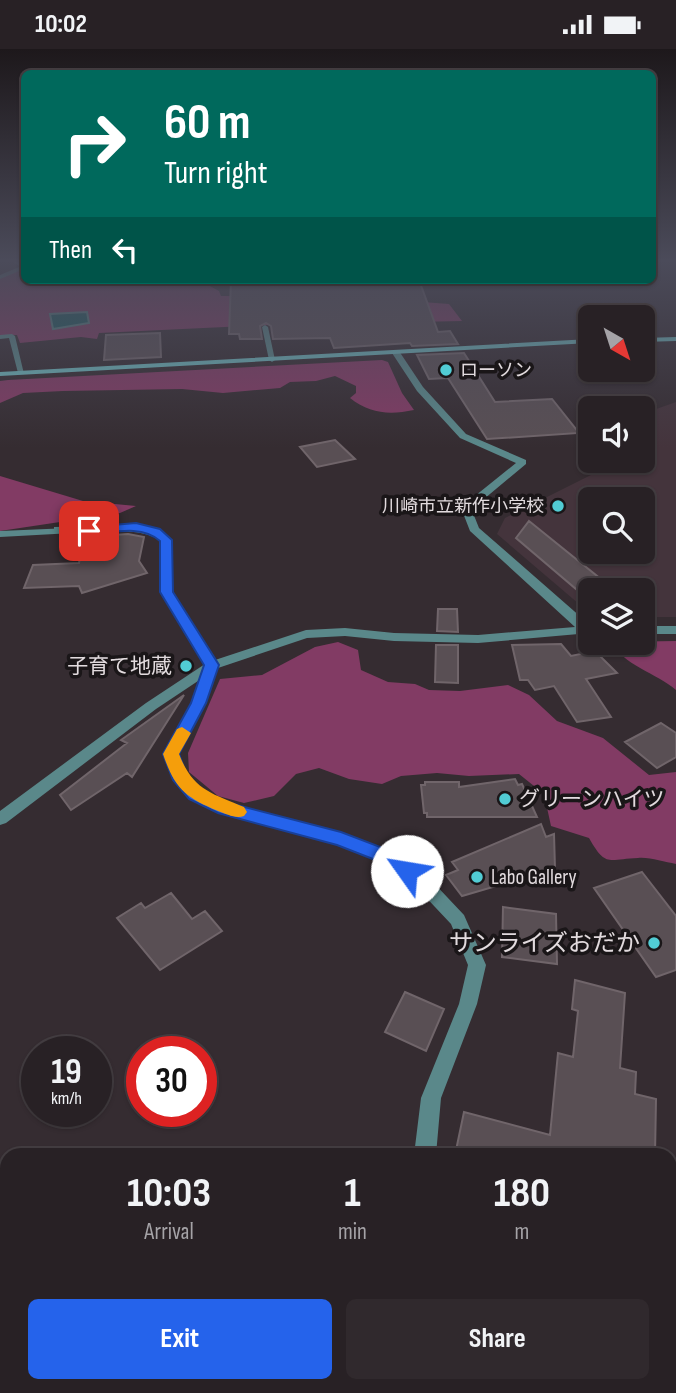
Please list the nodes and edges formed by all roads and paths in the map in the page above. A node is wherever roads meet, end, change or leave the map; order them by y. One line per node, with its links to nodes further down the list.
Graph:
1 (265, 327): 7 (lane)
2 (0, 337): 8 (lane)
3 (676, 339): 4 (street)
4 (655, 340)
5 (578, 342): 6 (street)
6 (396, 353): 7 (street); 13 (street)
7 (272, 360): 8 (street)
8 (22, 373): 9 (street)
9 (0, 375)
10 (58, 529): 11 (street)
11 (89, 531): 12 (lane); 17 (street)
12 (0, 534)
13 (578, 621)
14 (578, 630): 17 (street)
15 (655, 630): 16 (street)
16 (676, 630)
17 (212, 665): 18 (street); 19 (street)
18 (0, 818)
19 (426, 1148)

